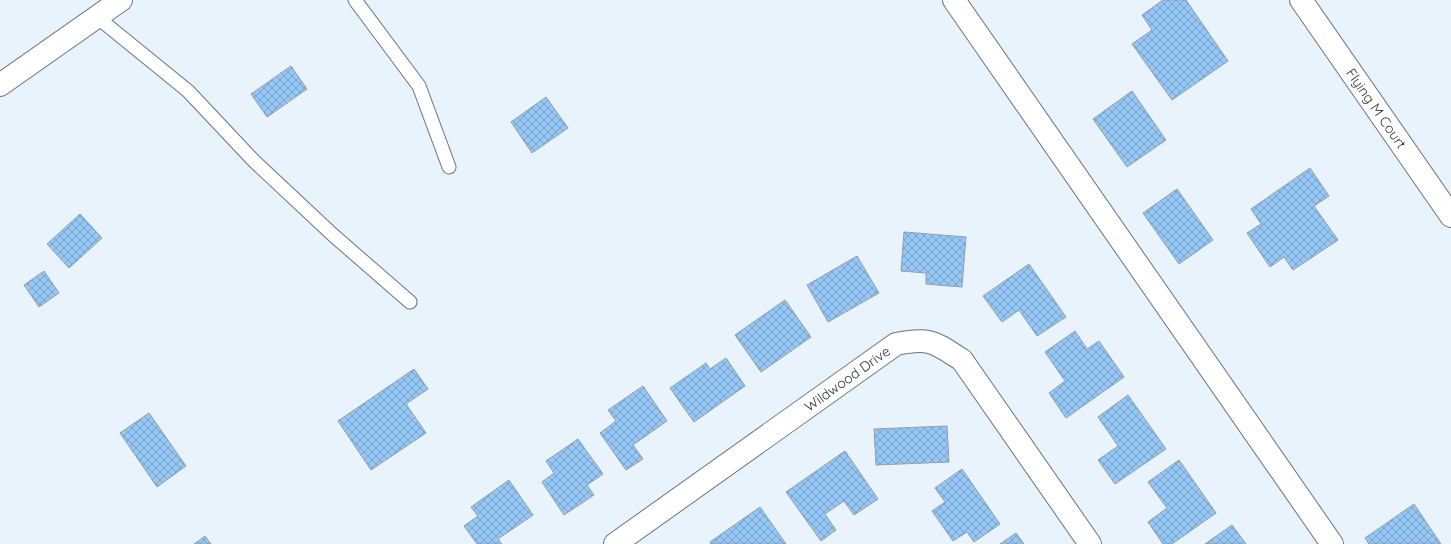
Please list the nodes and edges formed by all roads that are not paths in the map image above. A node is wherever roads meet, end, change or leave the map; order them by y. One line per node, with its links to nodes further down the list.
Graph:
1 (121, 0): 5 (street)
2 (355, 0): 7 (lane)
3 (954, 0): 12 (street)
4 (1301, 0): 8 (street, Flying M Court)
5 (97, 17): 6 (street); 9 (lane)
6 (0, 84)
7 (449, 167)
8 (1451, 216)
9 (410, 302)
10 (615, 544): 11 (street, Wildwood Drive)
11 (1090, 544)
12 (1332, 544)

